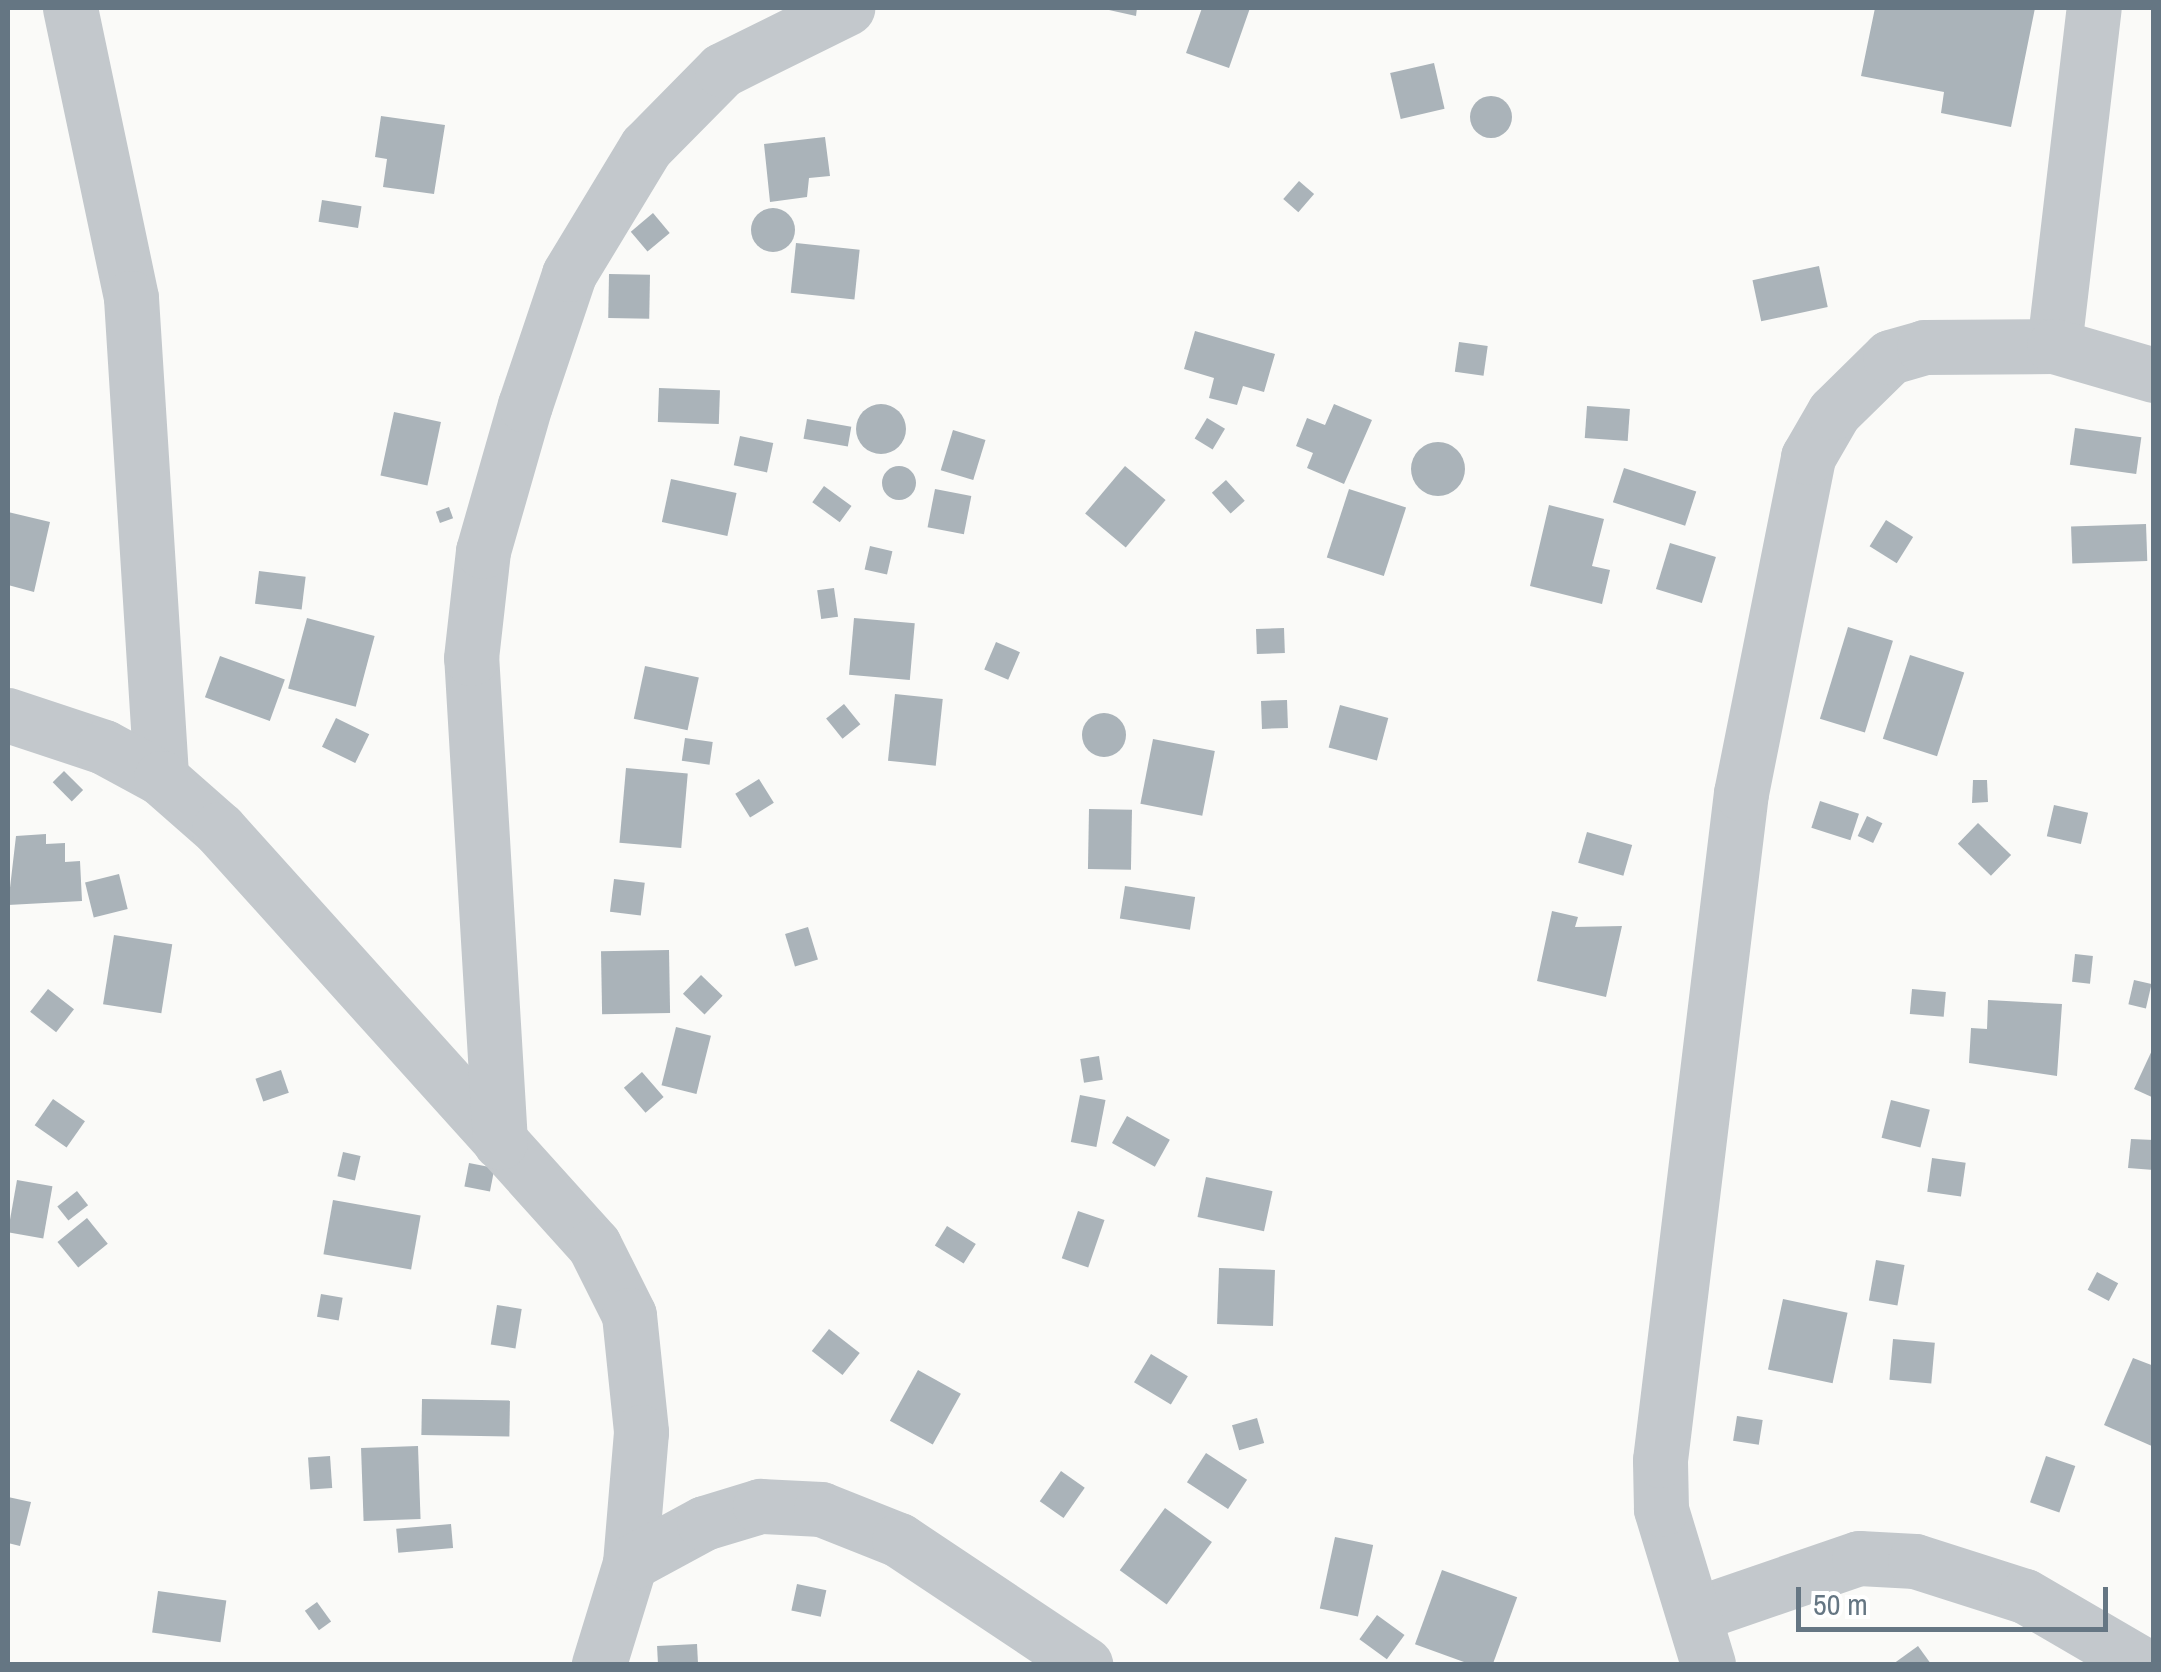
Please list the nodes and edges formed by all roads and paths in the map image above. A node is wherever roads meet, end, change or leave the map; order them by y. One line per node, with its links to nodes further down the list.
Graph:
1 (70, 8): 7 (street)
2 (848, 8): 8 (street)
3 (2094, 8): 4 (street)
4 (2054, 346): 5 (street); 10 (street)
5 (2154, 374)
6 (8, 714): 7 (street)
7 (161, 778): 8 (street)
8 (500, 1142): 9 (street)
9 (630, 1563): 11 (street); 12 (street)
10 (1702, 1639): 13 (street)
11 (599, 1664)
12 (1085, 1664)
13 (2142, 1664)

